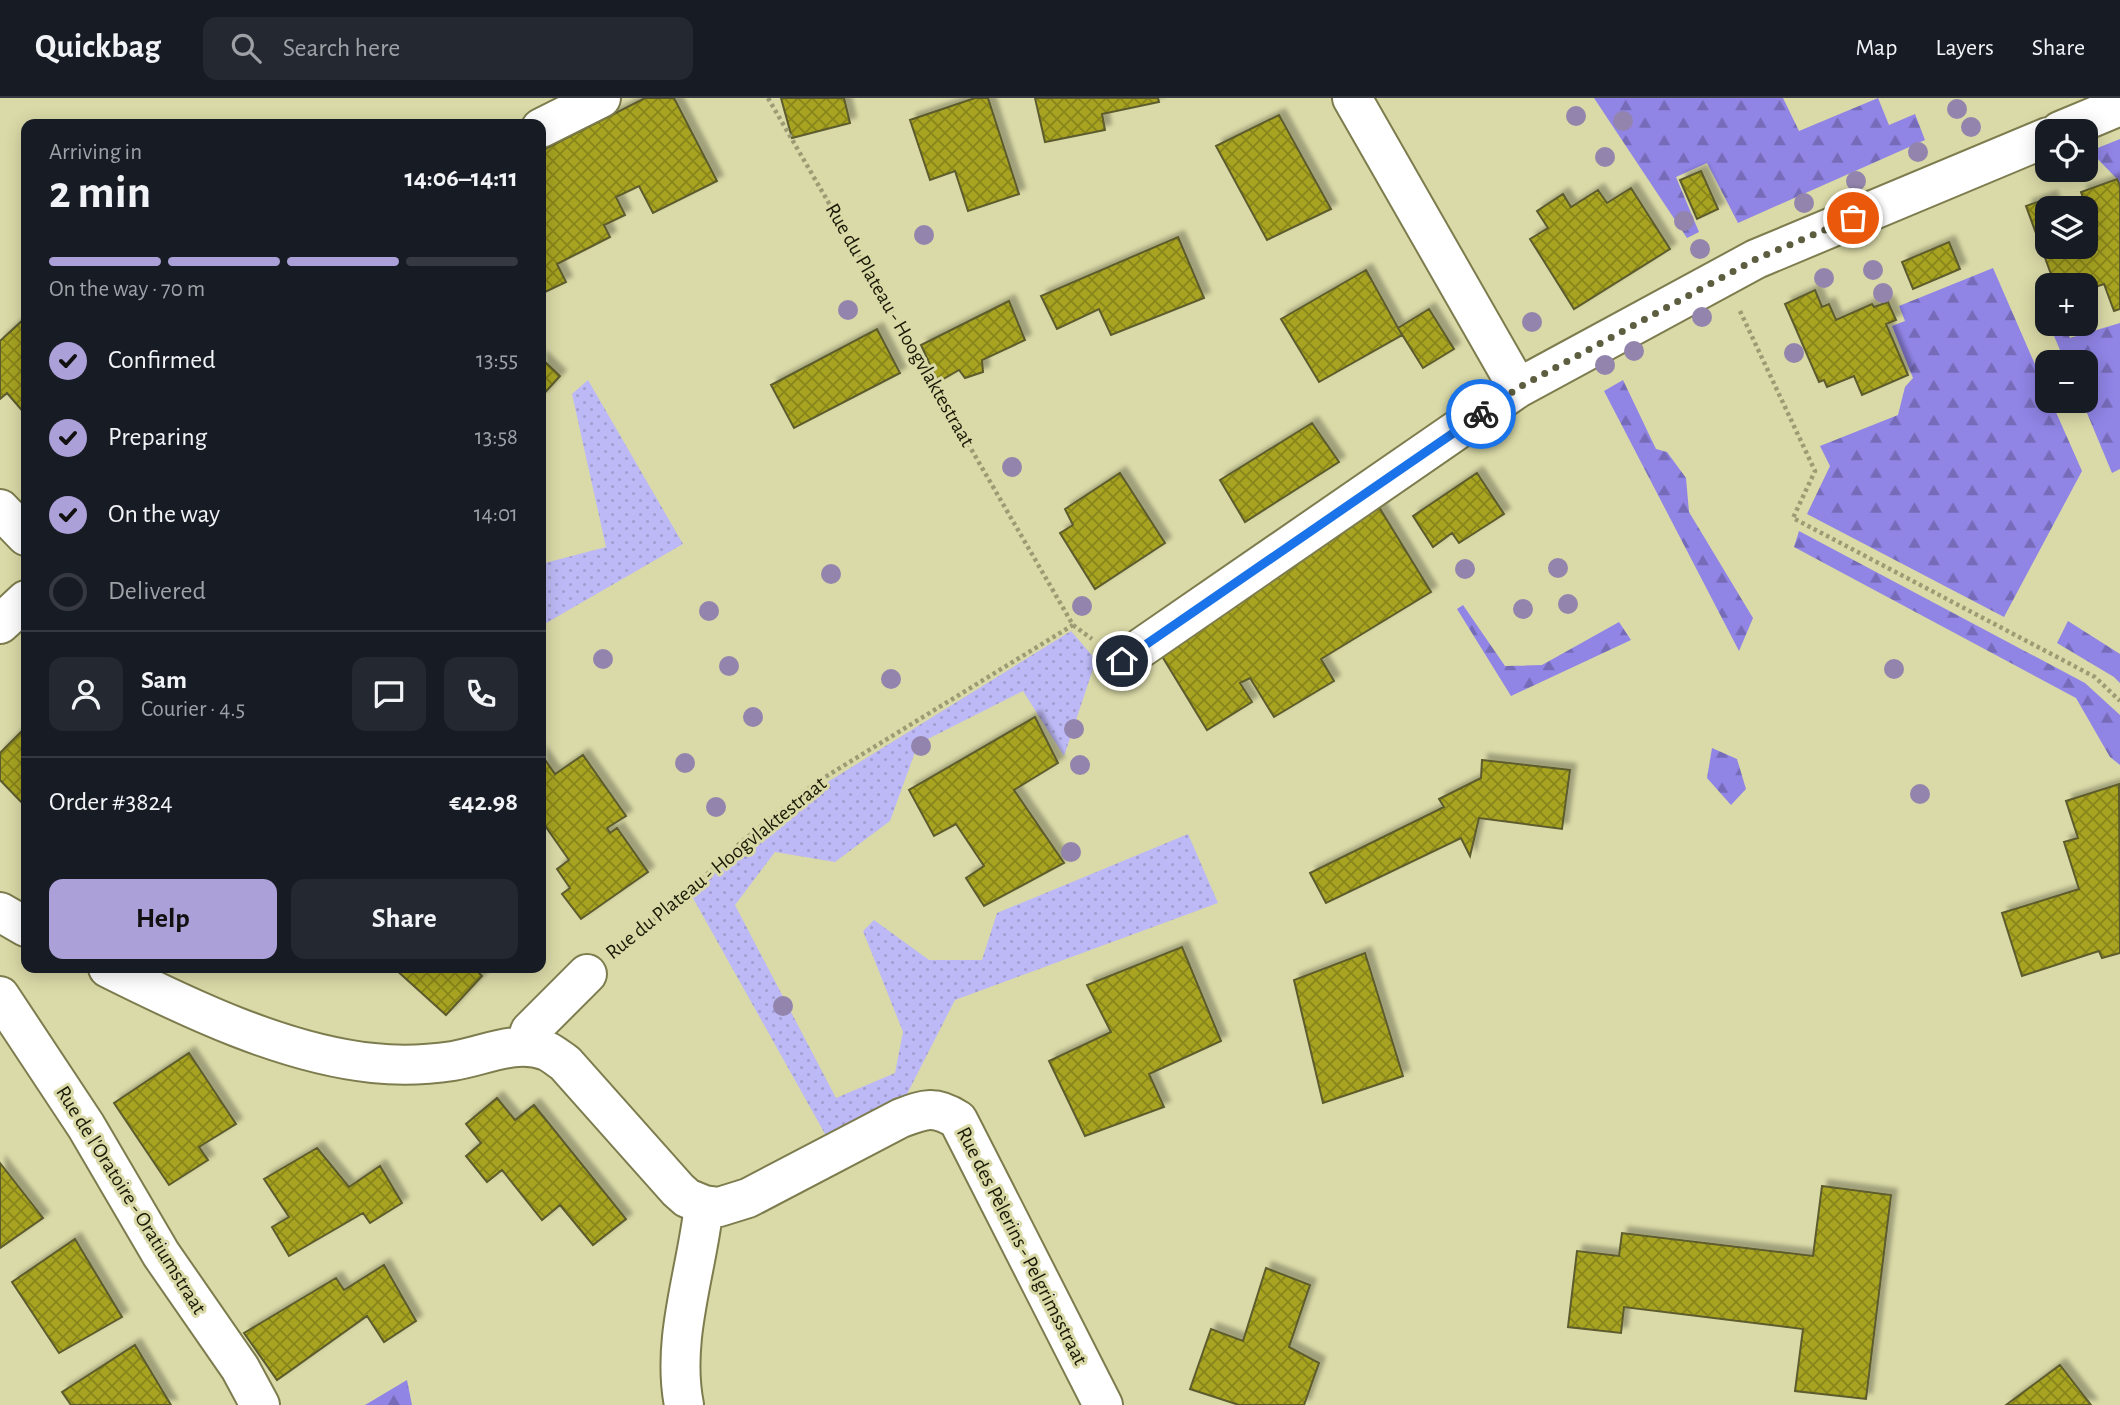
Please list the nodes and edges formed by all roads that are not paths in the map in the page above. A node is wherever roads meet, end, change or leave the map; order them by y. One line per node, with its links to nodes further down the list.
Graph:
1 (601, 98): 5 (street)
2 (1352, 98): 7 (street)
3 (2120, 106): 4 (street)
4 (2089, 119)
5 (546, 126)
6 (2035, 141): 7 (street)
7 (1518, 388): 12 (street)
8 (0, 509): 9 (street)
9 (21, 531)
10 (21, 605): 11 (street)
11 (0, 624)
12 (1122, 661)
13 (0, 912): 14 (street)
14 (21, 924)
15 (118, 973): 18 (street)
16 (587, 974): 18 (street, Rue du Plateau - Hoogvlaktestraat)
17 (0, 996): 20 (street, Rue de l'Oratoire - Oratiumstraat)
18 (525, 1046): 19 (street)
19 (704, 1205): 21 (street); 22 (street, Rue des Pèlerins - Pelgrimsstraat)
20 (260, 1405)
21 (684, 1405)
22 (1103, 1405)

